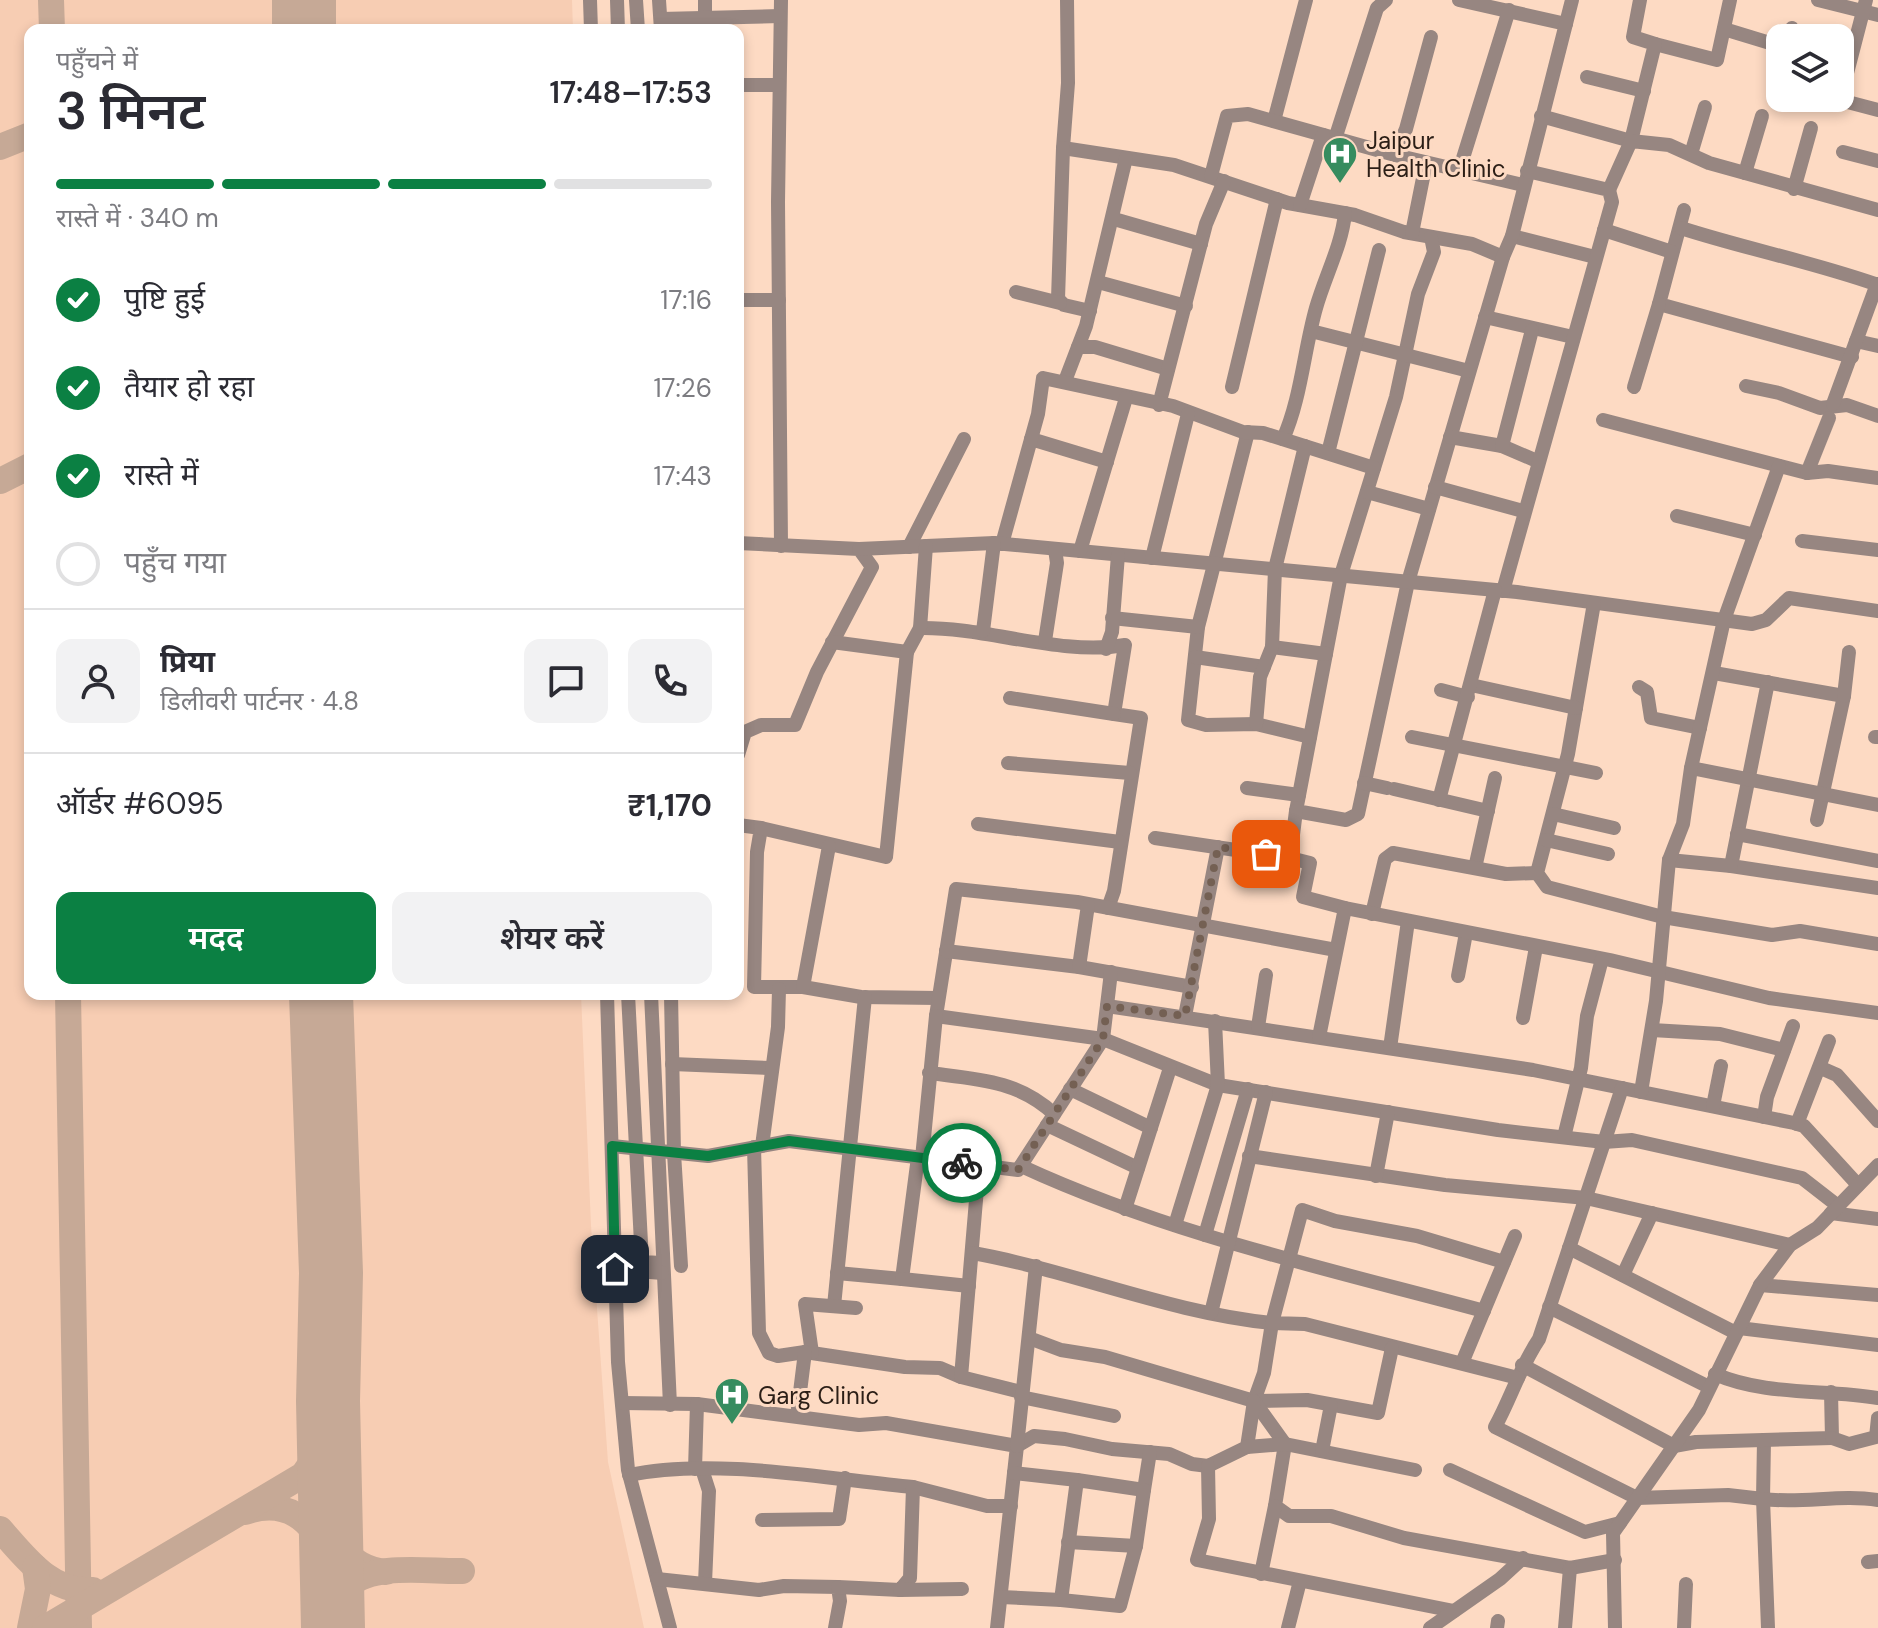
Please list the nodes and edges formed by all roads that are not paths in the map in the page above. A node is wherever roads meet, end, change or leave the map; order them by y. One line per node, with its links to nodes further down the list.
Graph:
1 (590, 0): 20 (street)
2 (617, 0): 21 (street)
3 (636, 0): 19 (street)
4 (659, 0): 22 (street)
5 (705, 0): 18 (street)
6 (781, 0): 17 (street)
7 (1067, 0): 42 (street)
8 (1306, 0): 38 (street)
9 (1386, 0): 40 (street)
10 (1459, 0): 16 (street)
11 (1572, 0): 23 (street)
12 (1640, 0): 27 (street)
13 (1730, 0): 24 (street)
14 (1818, 0): 15 (street)
15 (1869, 8): 28 (street)
16 (1509, 10): 23 (street); 49 (street)
17 (780, 16): 18 (street); 31 (street)
18 (705, 18): 22 (street)
19 (638, 23)
20 (591, 24)
21 (618, 24)
22 (661, 24)
23 (1566, 24): 36 (street)
24 (1724, 29): 26 (street); 27 (street)
25 (1431, 37): 45 (street)
26 (1766, 42)
27 (1655, 44): 32 (street)
28 (1854, 51)
29 (1587, 77): 32 (street)
30 (744, 85): 31 (street)
31 (779, 85): 75 (street)
32 (1644, 91): 41 (street)
33 (1854, 104): 35 (street)
34 (1705, 107): 44 (street)
35 (1878, 110)
36 (1541, 116): 41 (street); 51 (street)
37 (1762, 116): 50 (street)
38 (1274, 121): 40 (street); 52 (street)
39 (1811, 128): 53 (street)
40 (1329, 137): 45 (street); 56 (street)
41 (1631, 141): 44 (street); 54 (street)
42 (1063, 148): 46 (street); 76 (street)
43 (1843, 152): 47 (street)
44 (1691, 154): 50 (street)
45 (1395, 155): 48 (street)
46 (1126, 158): 52 (street); 60 (street)
47 (1878, 161)
48 (1426, 163): 49 (street); 63 (street)
49 (1459, 171): 51 (street)
50 (1745, 173): 53 (street)
51 (1525, 178): 54 (street); 64 (street)
52 (1218, 179): 55 (street); 66 (street)
53 (1794, 189): 58 (street)
54 (1609, 190): 62 (street)
55 (1277, 199): 56 (street); 94 (street)
56 (1300, 205): 59 (street)
57 (1684, 210): 61 (street)
58 (1878, 210)
59 (1345, 213): 63 (street); 82 (street)
60 (1114, 219): 66 (street); 71 (street)
61 (1681, 228): 68 (street); 72 (street)
62 (1604, 230): 68 (street); 70 (street)
63 (1412, 233): 65 (street)
64 (1512, 236): 69 (street); 70 (street)
65 (1431, 237): 69 (street); 88 (street)
66 (1201, 244): 78 (street)
67 (1379, 250): 85 (street)
68 (1672, 252): 77 (street)
69 (1503, 257): 80 (street)
70 (1595, 257): 83 (street)
71 (1098, 282): 78 (street); 79 (street)
72 (1877, 284): 84 (street)
73 (1016, 292): 76 (street)
74 (744, 300): 75 (street)
75 (779, 300): 125 (street)
76 (1060, 303): 79 (street)
77 (1659, 304): 89 (street); 95 (street)
78 (1186, 306): 90 (street)
79 (1090, 311): 87 (street)
80 (1485, 317): 81 (street); 91 (street)
81 (1532, 330): 83 (street); 108 (street)
82 (1311, 331): 85 (street); 106 (street)
83 (1573, 337): 110 (street)
84 (1856, 341): 86 (street); 89 (street)
85 (1355, 343): 88 (street); 109 (street)
86 (1878, 346)
87 (1078, 347): 90 (street); 92 (street)
88 (1405, 355): 91 (street); 113 (street)
89 (1852, 357): 98 (street)
90 (1168, 369): 97 (street)
91 (1469, 371): 103 (street)
92 (1065, 381): 96 (street); 105 (street)
93 (1746, 386): 98 (street)
94 (1232, 387)
95 (1634, 387)
96 (1126, 398): 97 (street); 111 (street)
97 (1159, 405): 99 (street)
98 (1831, 411): 100 (street); 114 (street)
99 (1188, 414): 102 (street); 133 (street)
100 (1878, 416)
101 (1603, 420): 112 (street)
102 (1248, 432): 106 (street); 134 (street)
103 (1450, 437): 108 (street); 116 (street)
104 (964, 439): 127 (street)
105 (1031, 439): 111 (street); 124 (street)
106 (1283, 439): 107 (street)
107 (1305, 446): 109 (street); 135 (street)
108 (1502, 446): 110 (street)
109 (1328, 453): 113 (street)
110 (1537, 461): 119 (street)
111 (1107, 462): 131 (street)
112 (1779, 466): 114 (street); 121 (street)
113 (1374, 468): 117 (street)
114 (1807, 473): 115 (street)
115 (1878, 478)
116 (1435, 487): 118 (street); 119 (street)
117 (1367, 492): 118 (street); 136 (street)
118 (1429, 509): 137 (street)
119 (1523, 511): 138 (street)
120 (1677, 516): 121 (street)
121 (1755, 535): 142 (street)
122 (1802, 541): 130 (street)
123 (744, 543): 125 (street)
124 (998, 544): 126 (street); 129 (street); 145 (street)
125 (781, 546): 128 (street)
126 (926, 546): 127 (street); 144 (street)
127 (909, 547): 128 (street)
128 (859, 549): 147 (street)
129 (1055, 549): 131 (street); 146 (street)
130 (1878, 550)
131 (1080, 551): 132 (street)
132 (1118, 555): 133 (street); 141 (street)
133 (1152, 558): 134 (street)
134 (1214, 564): 135 (street); 143 (street)
135 (1275, 569): 136 (street); 148 (street)
136 (1341, 575): 137 (street); 152 (street)
137 (1408, 582): 138 (street); 177 (street)
138 (1499, 590): 139 (street); 159 (street)
139 (1594, 603): 142 (street); 162 (street)
140 (1878, 611): 142 (street)
141 (1112, 618): 143 (street); 149 (street)
142 (1724, 620): 155 (street)
143 (1198, 627): 153 (street)
144 (920, 628): 145 (street); 150 (street)
145 (983, 631): 146 (street)
146 (1045, 641): 149 (street)
147 (832, 642): 150 (street); 166 (street)
148 (1272, 647): 152 (street); 154 (street)
149 (1106, 649): 163 (street)
150 (907, 652): 195 (street)
151 (1849, 652): 160 (street)
152 (1326, 654): 167 (street)
153 (1195, 657): 154 (street); 164 (street)
154 (1264, 667): 164 (street)
155 (1714, 673): 156 (street); 165 (street)
156 (1768, 682): 160 (street); 176 (street)
157 (1639, 687): 165 (street)
158 (1441, 690): 159 (street)
159 (1470, 691): 162 (street); 169 (street)
160 (1844, 696): 179 (street)
161 (1010, 698): 163 (street)
162 (1576, 708): 171 (street)
163 (1114, 714): 173 (street)
164 (1256, 724): 167 (street)
165 (1700, 728): 172 (street)
166 (744, 735)
167 (1310, 737): 180 (street)
168 (1412, 737): 169 (street)
169 (1455, 742): 171 (street); 181 (street)
170 (1008, 763): 173 (street)
171 (1565, 767): 174 (street); 185 (street)
172 (1691, 768): 176 (street); 199 (street)
173 (1130, 773): 194 (street)
174 (1596, 773)
175 (1495, 778): 184 (street)
176 (1748, 780): 179 (street); 191 (street)
177 (1364, 783): 181 (street); 183 (street)
178 (1247, 788): 180 (street)
179 (1822, 794): 182 (street); 186 (street)
180 (1299, 795): 183 (street)
181 (1439, 800): 184 (street)
182 (1878, 805)
183 (1296, 811): 198 (street)
184 (1488, 811): 202 (street)
185 (1553, 814): 190 (street); 193 (street)
186 (1817, 820)
187 (978, 824): 194 (street)
188 (744, 826): 189 (street)
189 (761, 828): 195 (street); 225 (street)
190 (1614, 828)
191 (1737, 834): 200 (street); 201 (street)
192 (1155, 838): 196 (street)
193 (1546, 840): 197 (street); 203 (street)
194 (1120, 842): 206 (street)
195 (829, 846): 223 (street)
196 (1218, 847): 198 (street); 211 (street)
197 (1608, 854)
198 (1290, 858): 207 (street)
199 (1669, 860): 201 (street); 209 (street)
200 (1878, 861)
201 (1731, 866): 204 (street)
202 (1475, 868): 203 (street); 208 (street)
203 (1537, 873): 209 (street)
204 (1878, 888)
205 (1088, 905): 206 (street); 216 (street); 218 (street)
206 (1108, 908): 211 (street)
207 (1345, 908): 208 (street); 215 (street)
208 (1372, 914): 210 (street)
209 (1663, 917): 213 (street); 220 (street)
210 (1408, 921): 212 (street); 244 (street)
211 (1203, 926): 215 (street); 224 (street)
212 (1466, 933): 214 (street); 222 (street)
213 (1878, 944)
214 (1536, 947): 217 (street); 236 (street)
215 (1336, 950): 241 (street)
216 (946, 951): 218 (street); 227 (street)
217 (1602, 959): 220 (street); 252 (street)
218 (1079, 967): 219 (street)
219 (1111, 972): 224 (street); 232 (street)
220 (1657, 972): 233 (street); 240 (street)
221 (1266, 975): 239 (street)
222 (1458, 976)
223 (803, 987): 225 (street); 226 (street)
224 (1192, 987): 235 (street)
225 (779, 989): 248 (street)
226 (865, 997): 227 (street); 270 (street)
227 (937, 998): 234 (street)
228 (607, 1000): 268 (street)
229 (628, 1000): 271 (street)
230 (651, 1000): 272 (street)
231 (671, 1000): 246 (street)
232 (1107, 1006): 235 (street); 242 (street)
233 (1878, 1013)
234 (936, 1016): 242 (street); 251 (street)
235 (1185, 1016): 237 (street)
236 (1523, 1018)
237 (1215, 1021): 239 (street); 253 (street)
238 (1793, 1026): 245 (street)
239 (1258, 1027): 241 (street)
240 (1652, 1030): 245 (street); 258 (street)
241 (1319, 1037): 244 (street)
242 (1103, 1039): 249 (street); 255 (street)
243 (1829, 1041): 250 (street)
244 (1390, 1048): 252 (street)
245 (1784, 1050): 261 (street)
246 (672, 1064): 248 (street); 273 (street)
247 (1721, 1066): 259 (street)
248 (771, 1068): 269 (street)
249 (1170, 1068): 253 (street); 265 (street)
250 (1821, 1068): 263 (street); 264 (street)
251 (929, 1073): 262 (street); 275 (street)
252 (1579, 1079): 254 (street); 266 (street)
253 (1218, 1085): 256 (street); 287 (street)
254 (1622, 1088): 258 (street); 267 (street)
255 (1070, 1089): 262 (street); 265 (street)
256 (1248, 1089): 257 (street); 288 (street)
257 (1266, 1092): 260 (street); 274 (street)
258 (1641, 1092): 259 (street)
259 (1713, 1106): 261 (street)
260 (1388, 1112): 266 (street); 280 (street)
261 (1764, 1117): 264 (street)
262 (1051, 1120): 278 (street); 279 (street)
263 (1878, 1121)
264 (1797, 1124): 281 (street)
265 (1151, 1128): 279 (street)
266 (1564, 1137): 267 (street)
267 (1604, 1142): 282 (street); 284 (street)
268 (612, 1146): 271 (street); 299 (street)
269 (758, 1147): 270 (street); 273 (street); 316 (street)
270 (850, 1148): 275 (street); 300 (street)
271 (635, 1149): 272 (street); 298 (street)
272 (657, 1151): 273 (street); 298 (street)
273 (674, 1153): 296 (street)
274 (1249, 1156): 280 (street); 290 (street)
275 (920, 1157): 276 (street); 302 (street)
276 (979, 1165): 278 (street); 293 (street)
277 (1878, 1165): 281 (street)
278 (1021, 1166): 283 (street)
279 (1138, 1168): 283 (street)
280 (1376, 1176): 282 (street)
281 (1858, 1185): 284 (street)
282 (1586, 1198): 285 (street); 292 (street)
283 (1125, 1209): 287 (street)
284 (1835, 1210): 286 (street); 291 (street)
285 (1652, 1213): 291 (street); 301 (street)
286 (1878, 1219)
287 (1175, 1225): 288 (street)
288 (1205, 1235): 290 (street)
289 (1515, 1236): 295 (street)
290 (1227, 1242): 294 (street); 310 (street)
291 (1790, 1245): 303 (street)
292 (1569, 1248): 301 (street); 307 (street)
293 (973, 1253): 297 (street); 304 (street)
294 (1289, 1258): 295 (street); 309 (street); 311 (street)
295 (1504, 1262): 309 (street)
296 (681, 1266)
297 (1036, 1266): 310 (street); 313 (street)
298 (662, 1268): 299 (street); 327 (street)
299 (615, 1269): 325 (street)
300 (837, 1273): 302 (street); 306 (street)
301 (1623, 1275): 312 (street)
302 (902, 1279): 304 (street)
303 (1760, 1285): 305 (street); 312 (street)
304 (969, 1286): 319 (street)
305 (1878, 1295)
306 (834, 1306): 308 (street); 316 (street)
307 (1549, 1307): 318 (street); 320 (street)
308 (856, 1308)
309 (1484, 1311): 317 (street)
310 (1211, 1313): 311 (street)
311 (1272, 1323): 315 (street); 324 (street)
312 (1738, 1330): 314 (street); 320 (street)
313 (1029, 1338): 322 (street); 324 (street)
314 (1878, 1345)
315 (1392, 1348): 317 (street); 328 (street)
316 (808, 1353): 319 (street); 329 (street)
317 (1462, 1363): 318 (street)
318 (1520, 1371): 336 (street); 350 (street)
319 (961, 1377): 322 (street)
320 (1712, 1380): 321 (street); 336 (street)
321 (1831, 1392): 323 (street); 332 (street)
322 (1021, 1395): 330 (street); 335 (street)
323 (1878, 1398)
324 (1254, 1401): 328 (street); 334 (street); 337 (street)
325 (622, 1403): 327 (street); 345 (street)
326 (697, 1404): 327 (street); 329 (street); 341 (street)
327 (670, 1405)
328 (1331, 1405): 338 (street)
329 (797, 1416): 335 (street)
330 (1114, 1416)
331 (1878, 1418): 332 (street)
332 (1832, 1438): 333 (street)
333 (1764, 1440): 336 (street); 351 (street)
334 (1285, 1444): 337 (street); 338 (street); 354 (street)
335 (1017, 1446): 339 (street); 344 (street)
336 (1674, 1446): 350 (street)
337 (1247, 1447): 340 (street)
338 (1322, 1451): 342 (street)
339 (1150, 1452): 340 (street); 349 (street)
340 (1208, 1466): 362 (street)
341 (698, 1469): 345 (street); 346 (street); 365 (street)
342 (1415, 1470)
343 (1450, 1470): 356 (street)
344 (1014, 1473): 347 (street); 353 (street)
345 (629, 1475): 363 (street)
346 (845, 1478): 348 (street); 355 (street)
347 (1077, 1480): 349 (street); 357 (street)
348 (913, 1487): 353 (street); 369 (street)
349 (1144, 1490): 358 (street)
350 (1637, 1498): 351 (street); 356 (street)
351 (1763, 1499): 352 (street); 381 (street)
352 (1878, 1500)
353 (1011, 1506): 370 (street)
354 (1275, 1506): 359 (street); 362 (street)
355 (762, 1520)
356 (1620, 1523): 360 (street)
357 (1068, 1542): 358 (street); 371 (street)
358 (1136, 1546): 371 (street)
359 (1523, 1558): 361 (street); 372 (street)
360 (1615, 1560): 361 (street); 379 (street)
361 (1570, 1568): 378 (street)
362 (1261, 1574): 364 (street)
363 (657, 1579): 365 (street); 373 (street)
364 (1300, 1581): 372 (street); 376 (street)
365 (705, 1583): 367 (street)
366 (1686, 1584): 380 (street)
367 (838, 1587): 369 (street); 374 (street)
368 (962, 1589): 369 (street)
369 (900, 1590)
370 (1001, 1597): 371 (street); 375 (street)
371 (1061, 1600)
372 (1454, 1611): 377 (street)
373 (670, 1628)
374 (835, 1628)
375 (997, 1628)
376 (1288, 1628)
377 (1430, 1628)
378 (1565, 1628)
379 (1615, 1628)
380 (1684, 1628)
381 (1768, 1628)

